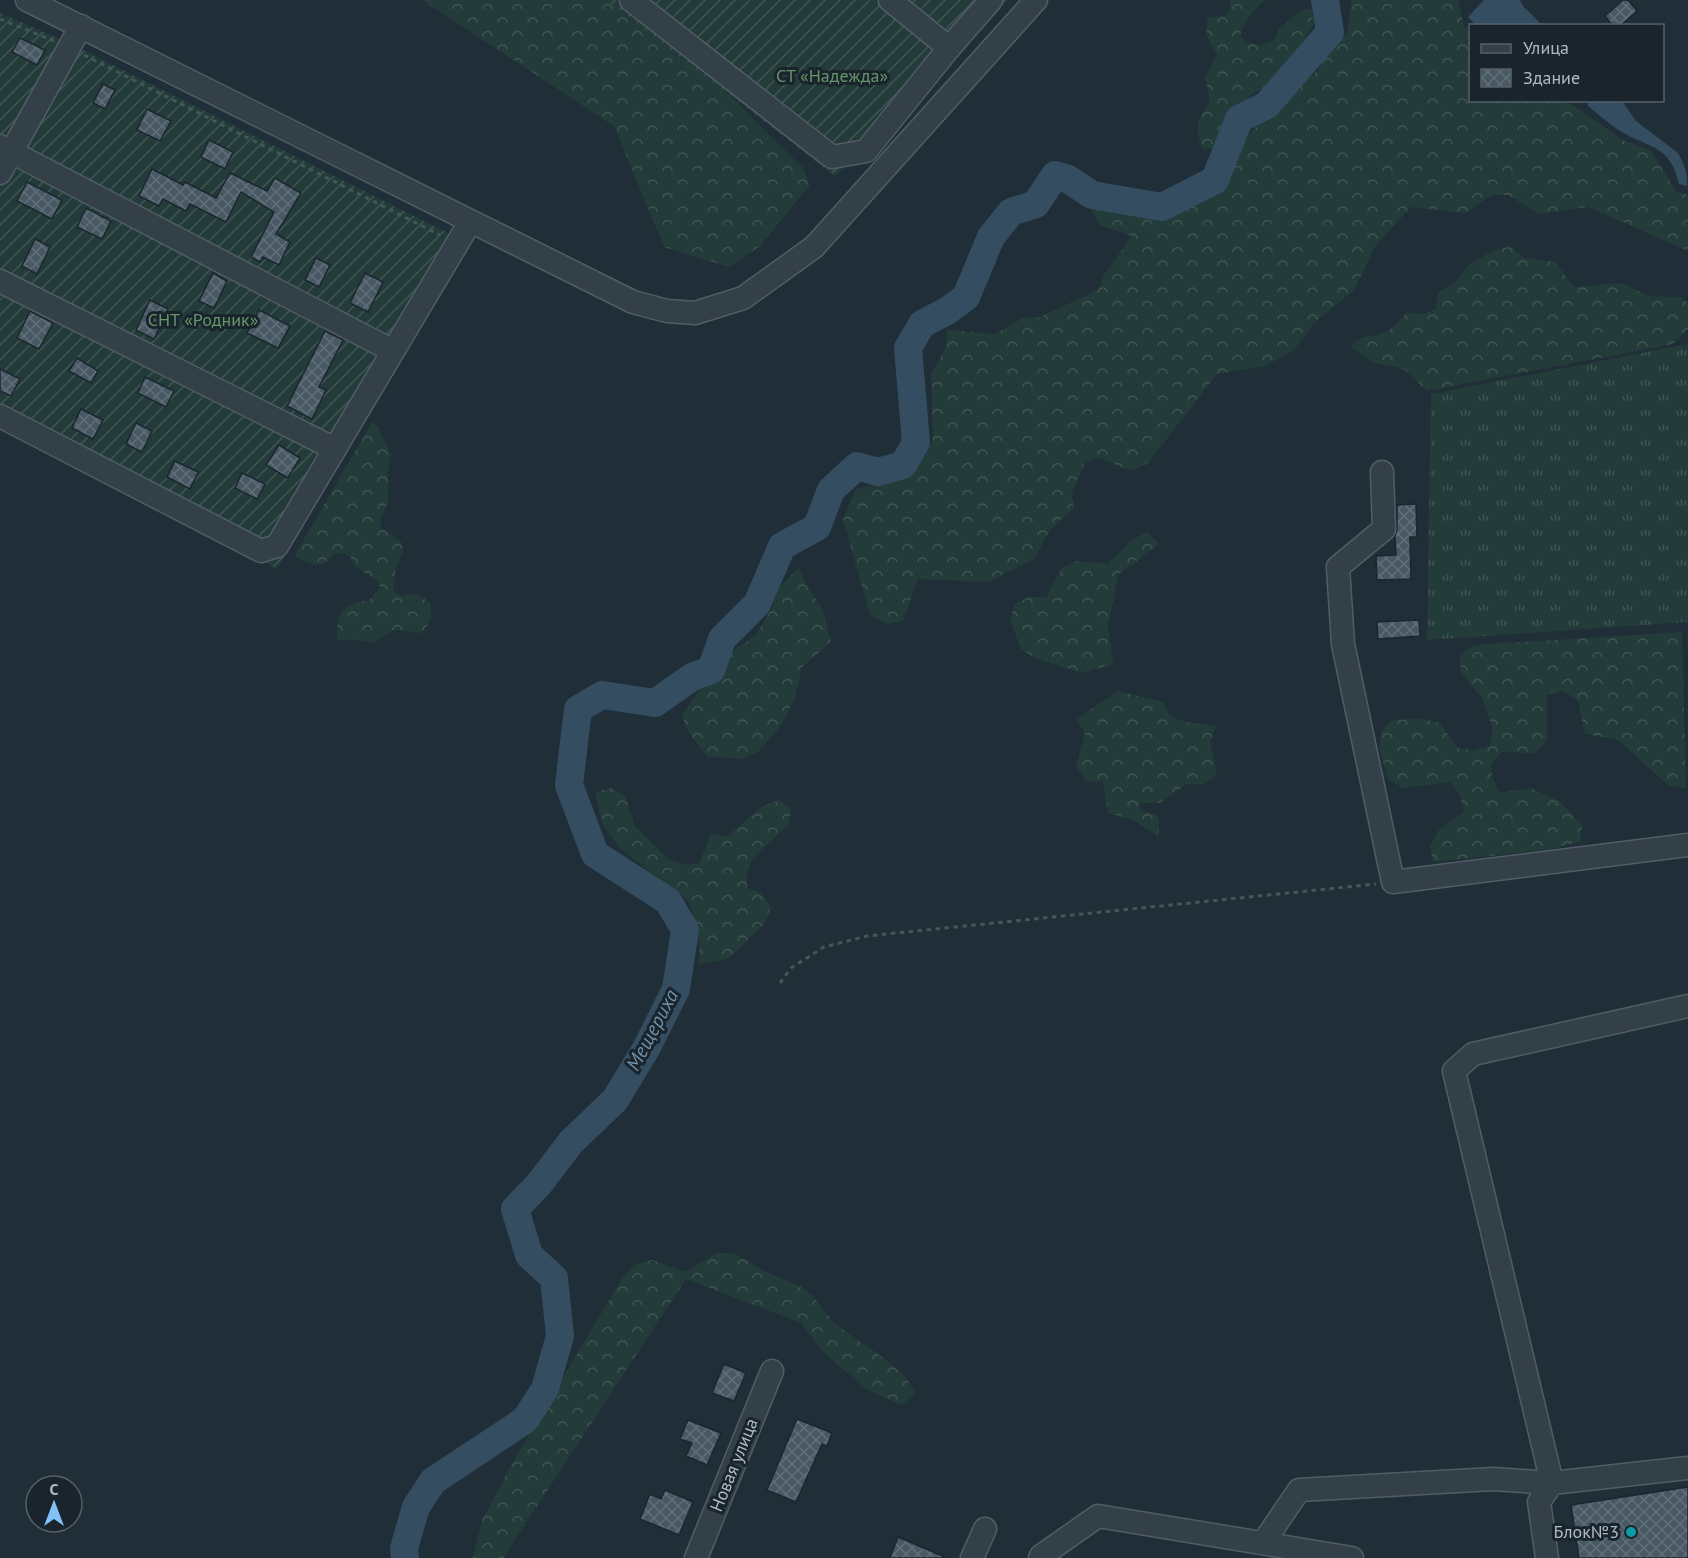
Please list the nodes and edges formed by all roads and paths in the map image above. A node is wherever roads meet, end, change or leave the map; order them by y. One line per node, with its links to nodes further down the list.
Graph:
1 (27, 0): 7 (street)
2 (631, 0): 9 (street)
3 (890, 0): 9 (street)
4 (991, 0): 9 (street)
5 (1036, 0): 12 (street)
6 (0, 19): 8 (path)
7 (81, 26): 8 (street); 12 (street)
8 (69, 48): 10 (street); 13 (path)
9 (949, 48)
10 (6, 148): 11 (street); 15 (street)
11 (0, 173)
12 (470, 222): 13 (street)
13 (457, 243): 15 (street)
14 (0, 281): 17 (street)
15 (393, 351): 17 (street)
16 (0, 416): 17 (street)
17 (335, 449)
18 (1382, 472): 20 (street)
19 (1688, 845): 20 (street)
20 (1393, 882): 21 (path)
21 (780, 983)
22 (1688, 1006): 25 (street)
23 (772, 1371): 28 (street, Новая улица)
24 (1688, 1468): 25 (street)
25 (1552, 1483): 27 (street); 32 (street)
26 (985, 1529): 29 (street)
27 (1263, 1543): 30 (street); 31 (street)
28 (696, 1558)
29 (972, 1558)
30 (1040, 1558)
31 (1352, 1558)
32 (1546, 1558)

